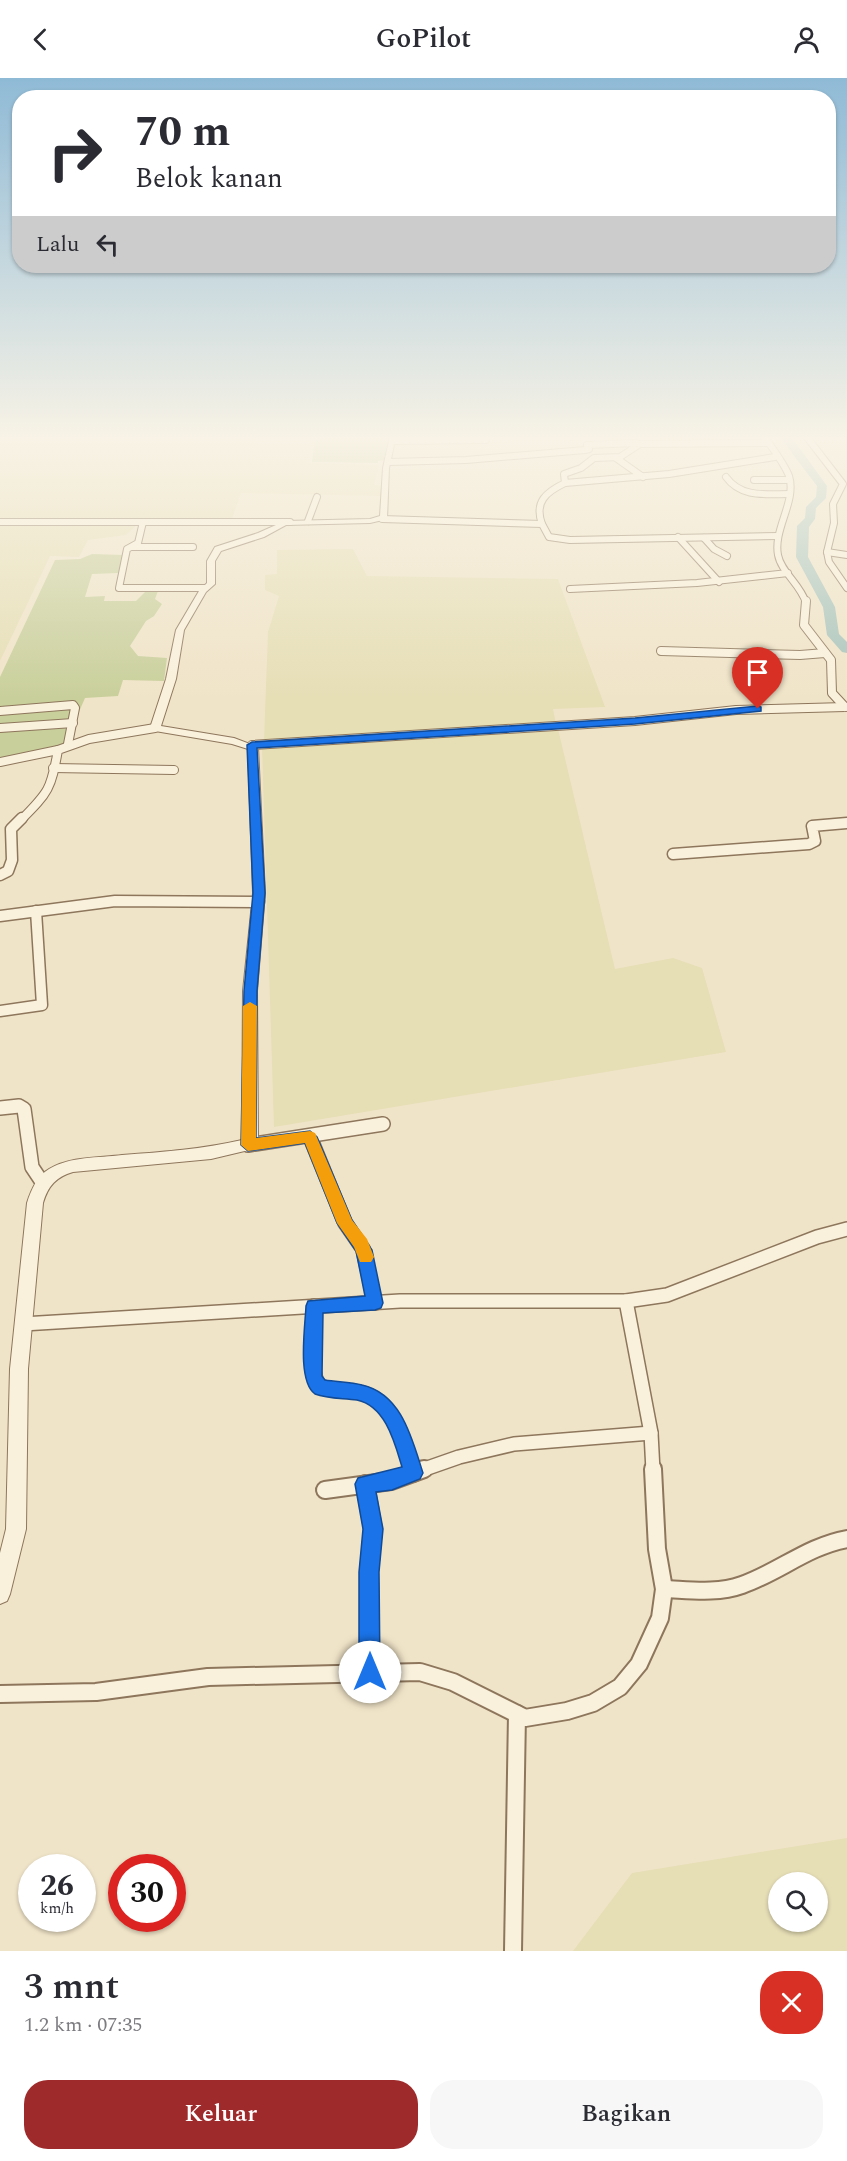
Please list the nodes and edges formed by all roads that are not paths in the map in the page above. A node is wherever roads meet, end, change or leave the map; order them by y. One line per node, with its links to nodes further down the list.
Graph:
1 (143, 523): 10 (street)
2 (286, 523): 17 (street)
3 (523, 523): 6 (street)
4 (781, 523): 8 (street)
5 (834, 523): 12 (street)
6 (542, 524): 7 (street)
7 (678, 537): 9 (street); 16 (street)
8 (778, 537): 9 (street); 15 (street)
9 (704, 538): 14 (street)
10 (132, 547): 11 (street); 17 (street)
11 (193, 547)
12 (827, 552): 13 (street); 18 (street)
13 (847, 555)
14 (727, 556)
15 (788, 573): 16 (street); 21 (street)
16 (718, 582): 19 (street)
17 (205, 588): 26 (street)
18 (847, 588)
19 (570, 589)
20 (661, 651): 21 (street)
21 (825, 653): 22 (street)
22 (846, 707): 28 (street)
23 (0, 711): 24 (street)
24 (73, 723): 25 (street); 27 (street)
25 (0, 728)
26 (155, 728): 27 (street); 28 (street)
27 (68, 744): 29 (street)
28 (252, 745): 38 (street)
29 (58, 750): 30 (street); 31 (street)
30 (0, 762)
31 (53, 768): 32 (street); 35 (street)
32 (174, 770)
33 (847, 823): 36 (street)
34 (0, 828): 35 (street)
35 (11, 830): 37 (street)
36 (673, 854)
37 (0, 875)
38 (259, 902): 39 (street); 45 (street)
39 (36, 911): 40 (street); 41 (street)
40 (0, 916)
41 (0, 1011)
42 (0, 1108): 46 (street)
43 (383, 1124): 44 (street)
44 (310, 1137): 45 (street); 49 (street)
45 (248, 1145): 46 (street)
46 (42, 1182): 51 (street)
47 (847, 1229): 48 (street)
48 (627, 1301): 49 (street); 52 (street)
49 (375, 1303): 50 (street)
50 (314, 1306): 51 (street); 53 (street)
51 (23, 1324): 57 (street)
52 (651, 1432): 53 (street); 58 (street)
53 (413, 1473): 54 (street)
54 (365, 1484): 55 (street); 60 (street)
55 (325, 1490)
56 (847, 1539): 58 (street)
57 (4, 1570): 59 (street)
58 (664, 1589): 62 (street)
59 (0, 1594)
60 (370, 1672): 61 (street); 62 (street)
61 (0, 1694)
62 (518, 1714): 63 (street)
63 (513, 1951)

